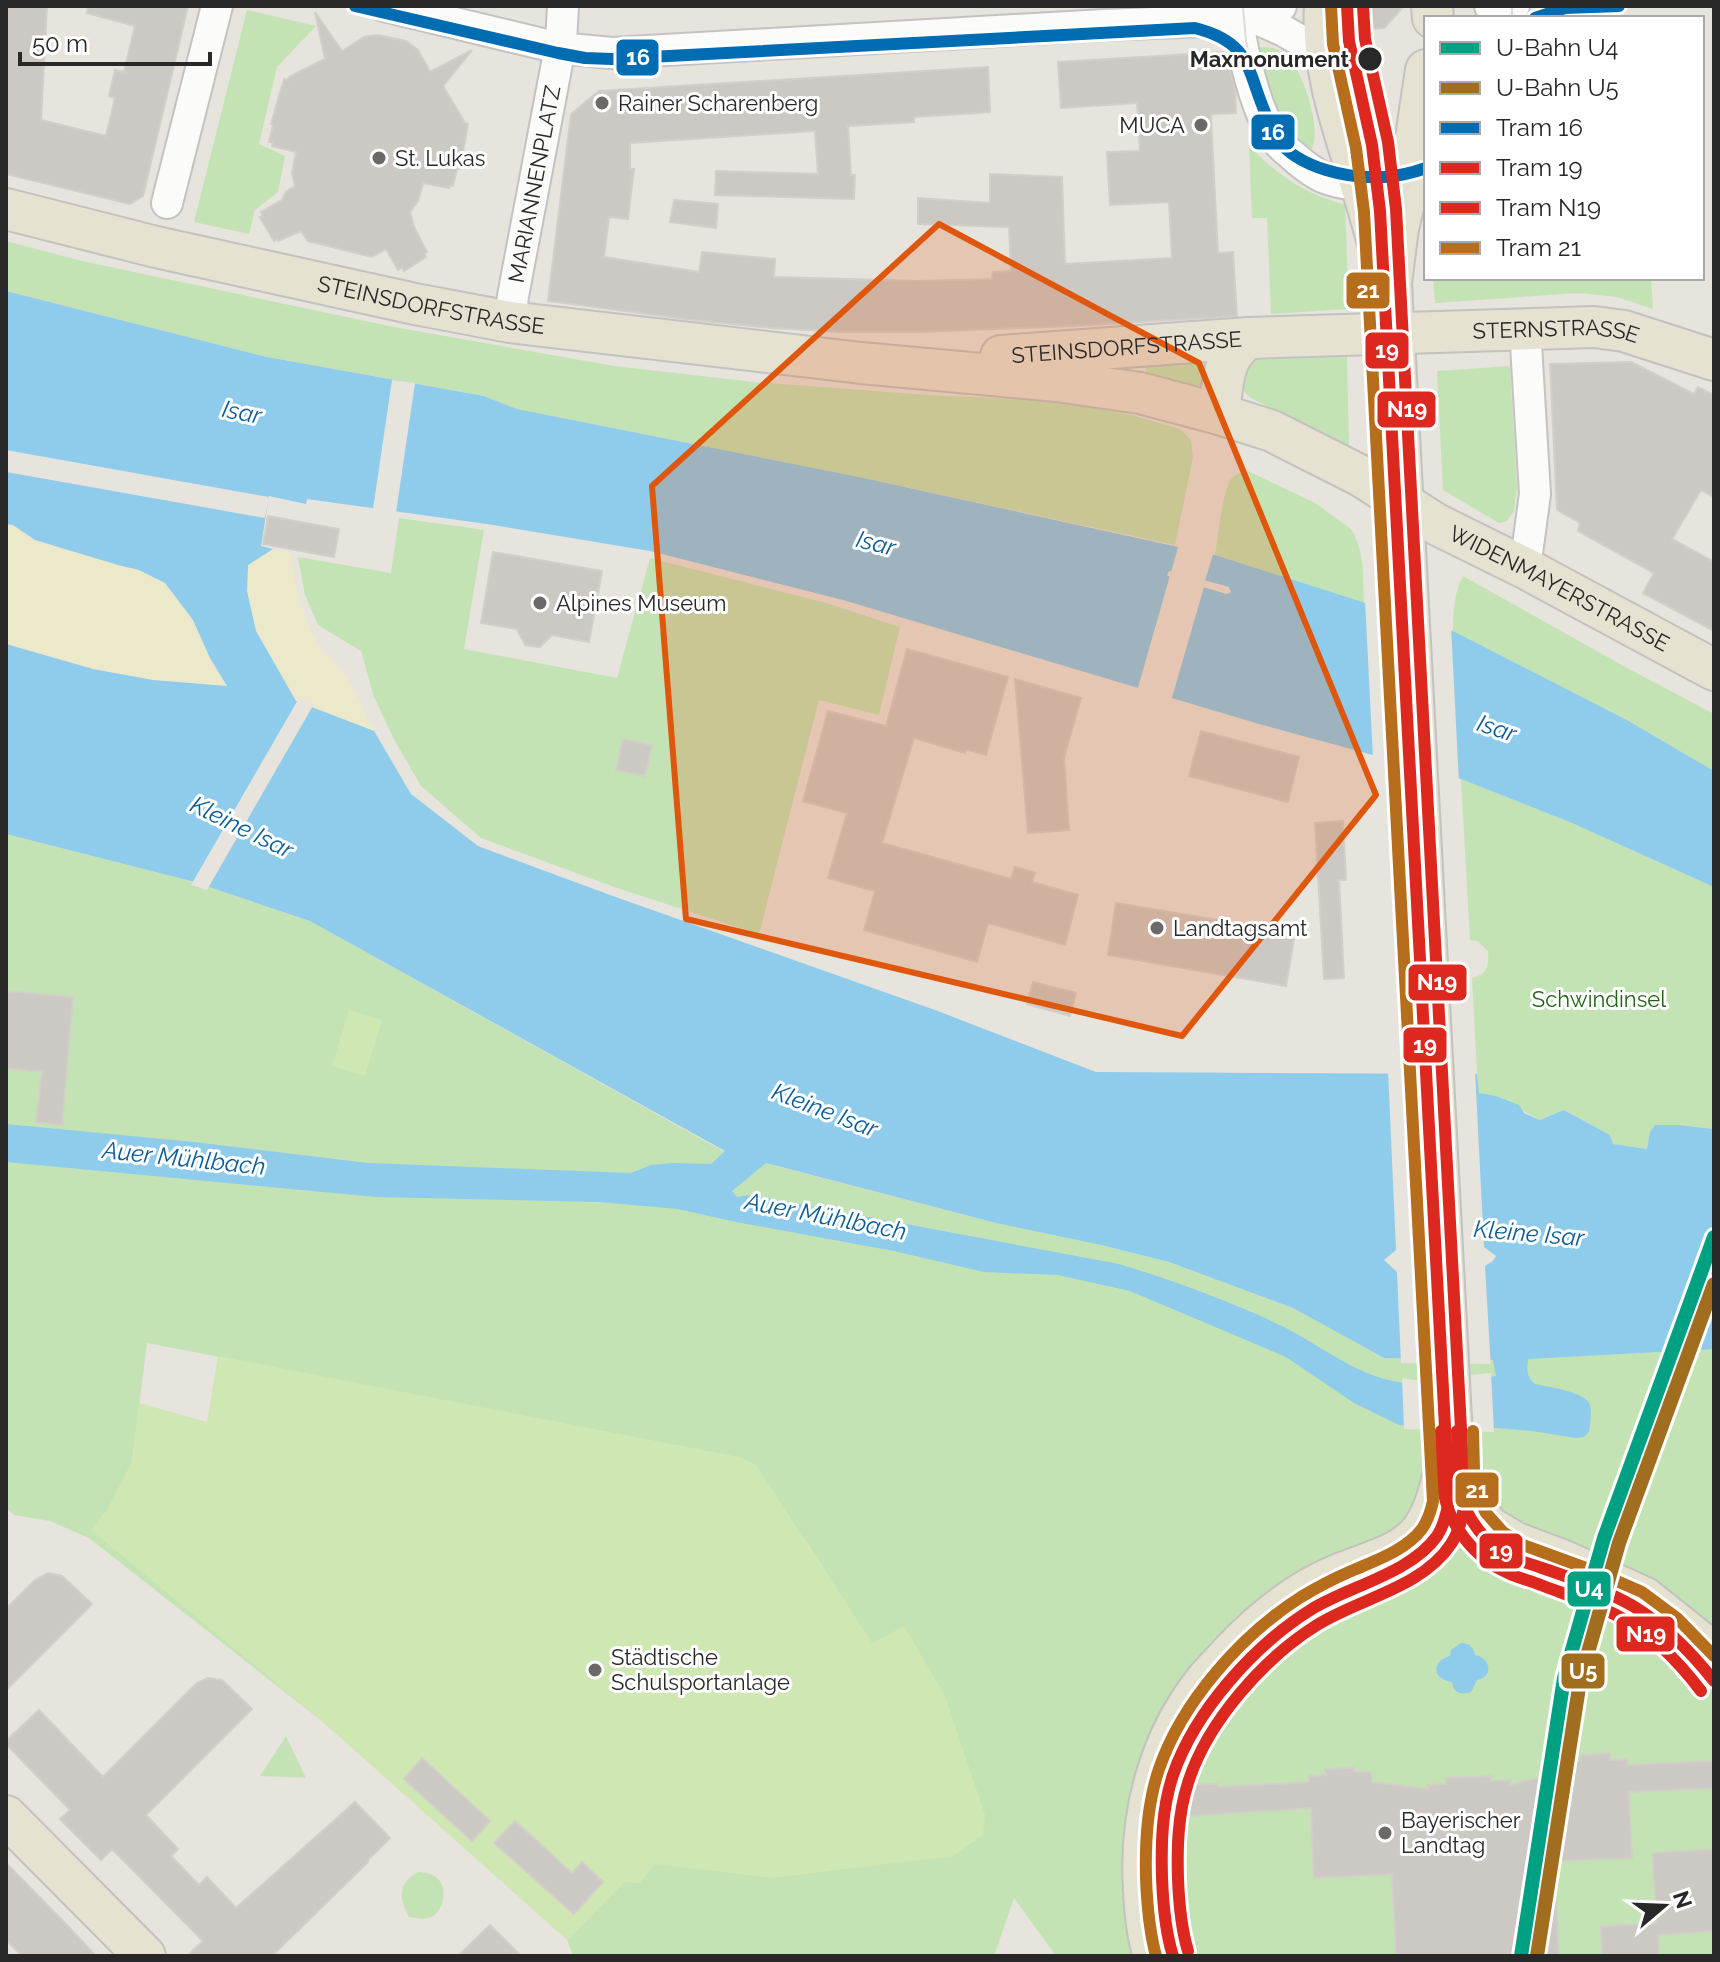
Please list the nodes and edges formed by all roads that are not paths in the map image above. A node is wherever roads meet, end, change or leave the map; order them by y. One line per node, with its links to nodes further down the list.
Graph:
1 (217, 6): 14 (street)
2 (384, 6): 9 (street)
3 (563, 6): 9 (street, MARIANNENPLATZ)
4 (1325, 6): 10 (main road)
5 (1491, 6): 6 (street)
6 (1515, 6)
7 (1254, 13): 8 (street); 10 (street); 13 (street)
8 (1102, 16): 9 (street)
9 (559, 48): 17 (street, MARIANNENPLATZ)
10 (1327, 56): 13 (main road)
11 (1424, 96): 12 (main road)
12 (1418, 175): 13 (street); 16 (main road)
13 (1361, 184): 16 (main road)
14 (167, 203)
15 (6, 209): 17 (main road, STEINSDORFSTRASSE)
16 (1391, 283): 19 (main road)
17 (510, 322): 22 (main road, STEINSDORFSTRASSE)
18 (1525, 328): 19 (main road, STERNSTRASSE); 21 (main road, STERNSTRASSE); 25 (street)
19 (1393, 333): 20 (main road, STEINSDORFSTRASSE); 24 (main road)
20 (1249, 338): 22 (main road, STEINSDORFSTRASSE); 23 (main road)
21 (1714, 360)
22 (861, 363): 23 (main road, STEINSDORFSTRASSE)
23 (1219, 414): 24 (main road, STEINSDORFSTRASSE)
24 (1404, 505): 25 (main road, WIDENMAYERSTRASSE); 27 (main road)
25 (1525, 568): 26 (main road, WIDENMAYERSTRASSE)
26 (1714, 670)
27 (1452, 1449): 28 (main road); 31 (main road)
28 (1714, 1659)
29 (6, 1816): 30 (main road)
30 (145, 1956)
31 (1154, 1956)

